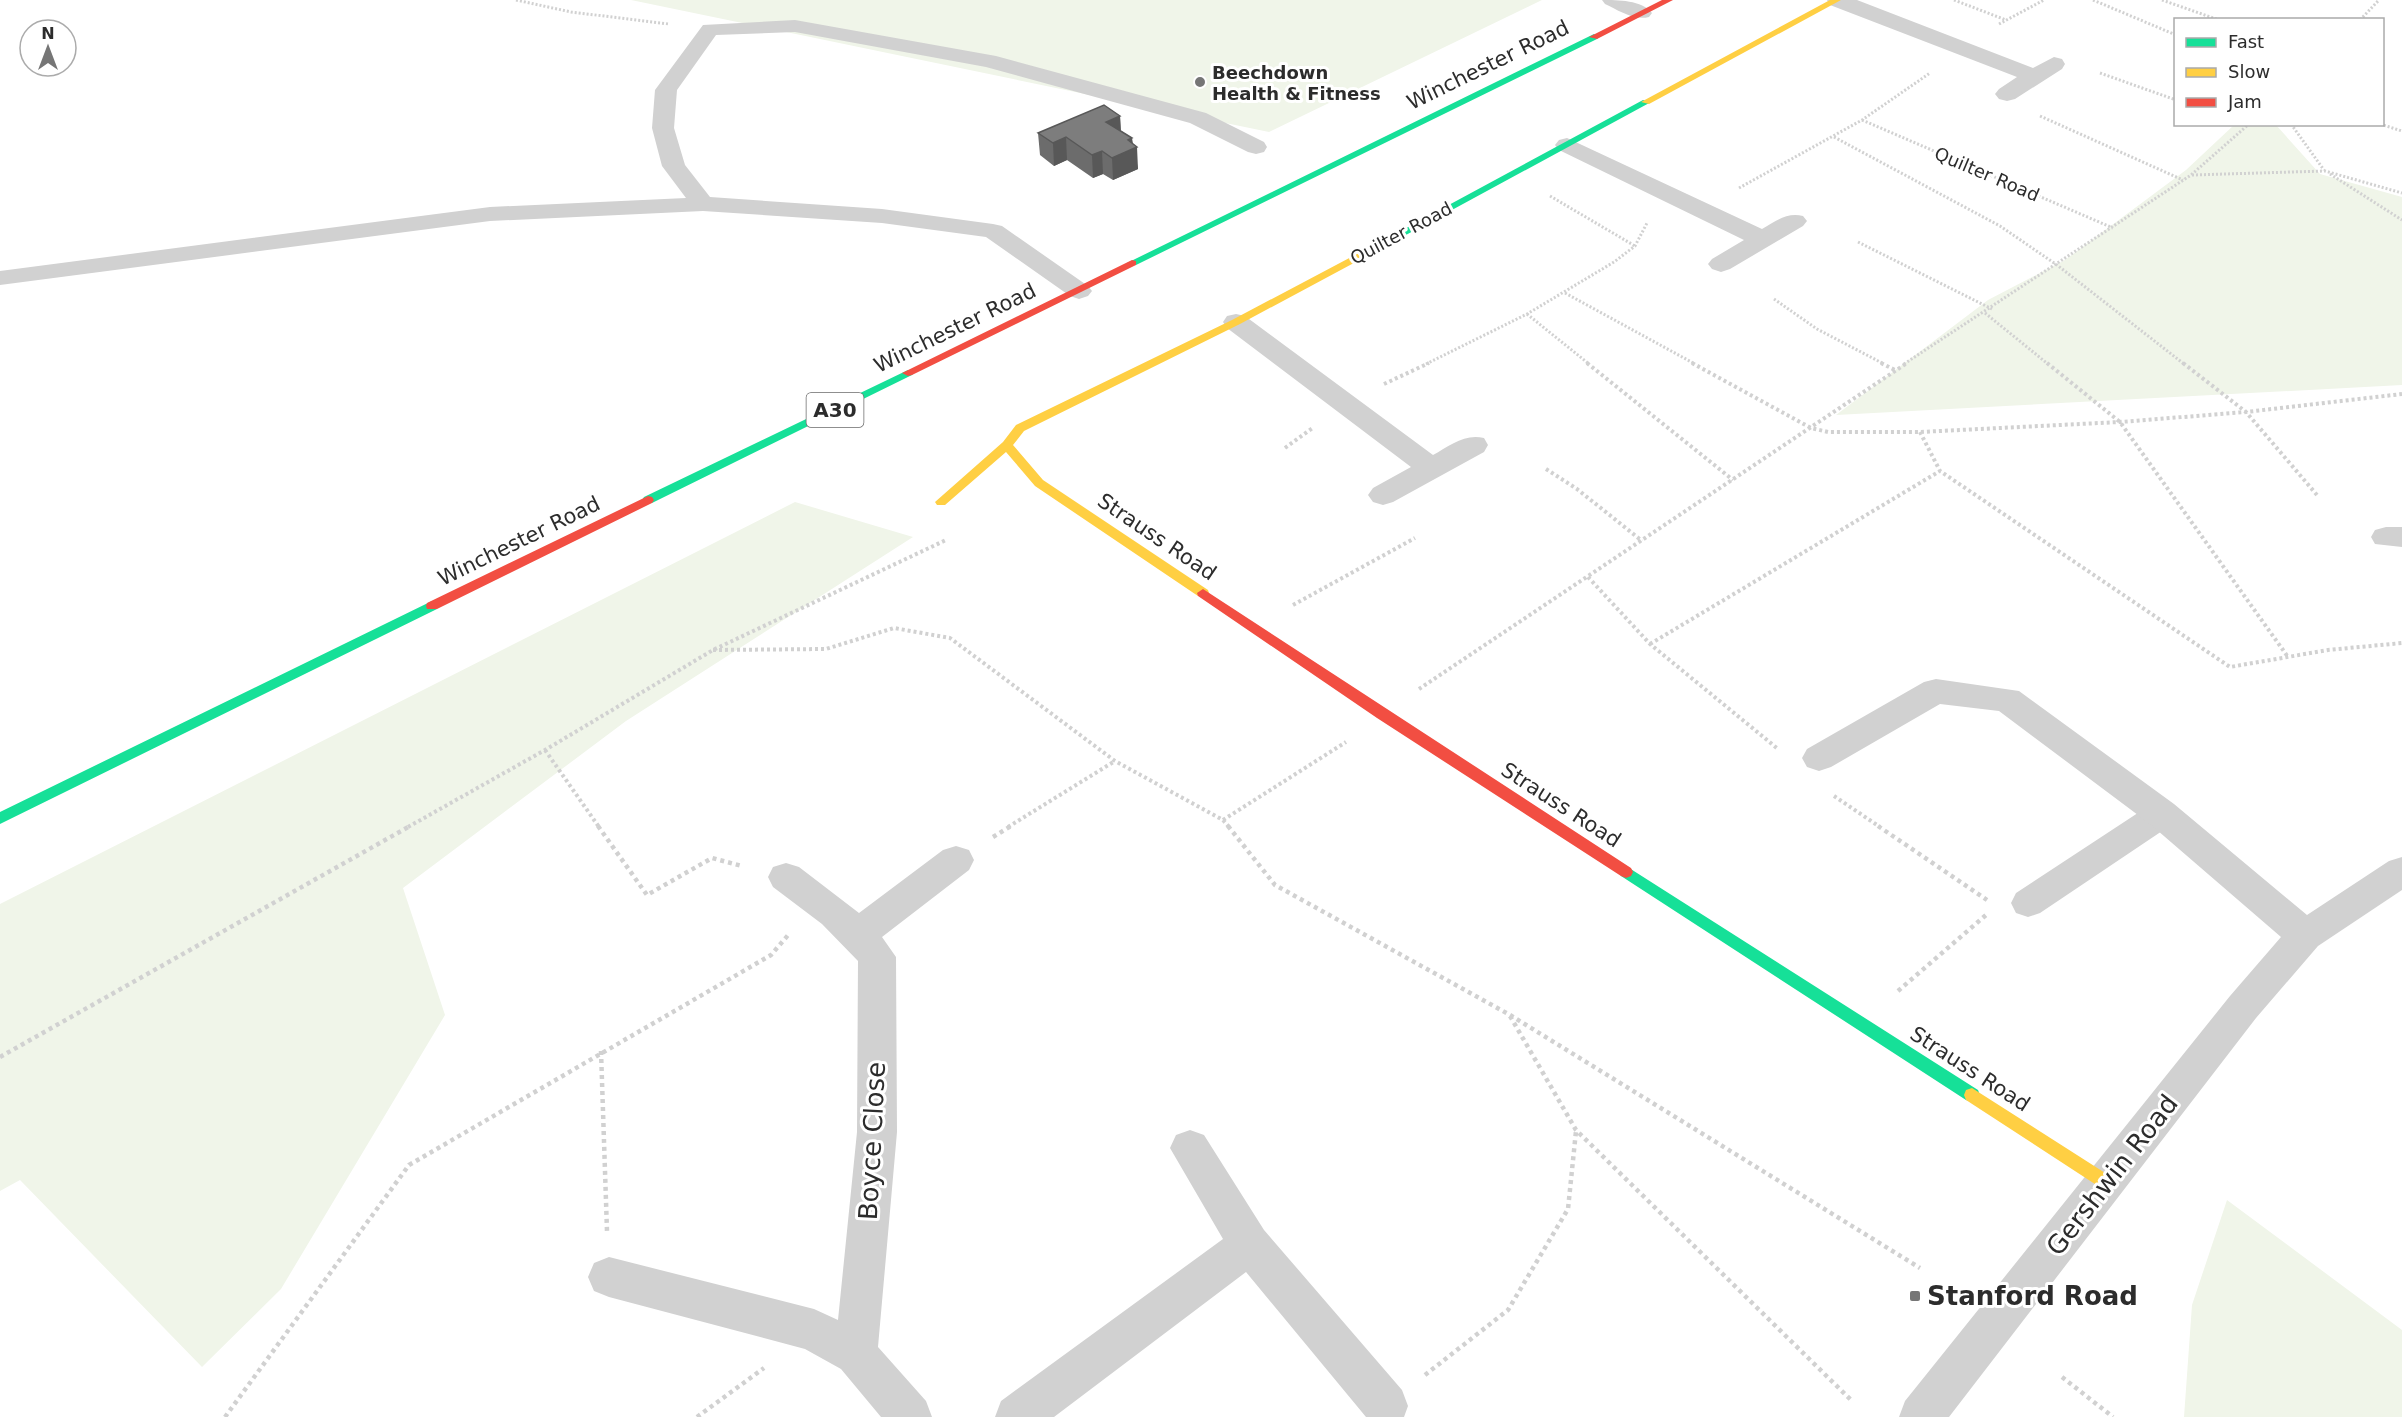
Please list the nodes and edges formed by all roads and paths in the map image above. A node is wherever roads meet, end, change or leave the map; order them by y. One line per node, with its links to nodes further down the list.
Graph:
1 (516, 0): 13 (path)
2 (1612, 0): 9 (lane)
3 (1669, 0): 9 (street, Winchester Road / A30)
4 (1838, 0): 17 (street, Quilter Road); 27 (street, Quilter Road)
5 (1954, 0): 12 (path)
6 (2093, 0): 14 (path)
7 (2162, 0): 10 (path)
8 (2379, 0): 11 (path)
9 (1642, 13): 44 (street, Winchester Road / A30)
10 (2213, 18)
11 (2362, 18)
12 (2007, 20)
13 (710, 29): 28 (lane); 34 (lane)
14 (2174, 35)
15 (2054, 64): 17 (street)
16 (2100, 73): 19 (path)
17 (2034, 76): 18 (street)
18 (2007, 94)
19 (2174, 100)
20 (2039, 116): 31 (path)
21 (1862, 120): 37 (path, Quilter Road)
22 (2384, 125): 25 (path)
23 (2247, 126): 30 (path)
24 (2292, 126): 29 (path)
25 (2402, 131)
26 (1833, 137): 42 (path, Quilter Road)
27 (1567, 145): 38 (street); 50 (street, Quilter Road)
28 (1256, 147)
29 (2325, 171): 30 (path); 33 (path); 35 (path)
30 (2191, 175): 31 (path)
31 (2183, 180): 37 (path)
32 (1544, 193): 40 (path)
33 (2402, 193)
34 (702, 204): 43 (lane); 44 (lane)
35 (2402, 220)
36 (1794, 221): 38 (street)
37 (2113, 228): 42 (path)
38 (1763, 239): 41 (street)
39 (1858, 242): 47 (path)
40 (1635, 246)
41 (1720, 264)
42 (2057, 265): 47 (path); 53 (path, Quilter Road)
43 (0, 278)
44 (1079, 291): 82 (street, Winchester Road / A30)
45 (1565, 292): 55 (path)
46 (1774, 299): 51 (path)
47 (1992, 309): 48 (path)
48 (1986, 313): 51 (path); 54 (path)
49 (1527, 314): 62 (path)
50 (1236, 321): 57 (street, Quilter Road); 59 (street)
51 (1895, 370): 55 (path)
52 (2402, 394): 53 (path)
53 (2246, 412): 54 (path); 64 (path)
54 (2120, 422): 56 (path); 74 (path)
55 (1811, 428): 56 (path); 62 (path)
56 (1920, 432): 61 (path)
57 (1007, 445): 65 (street, Quilter Road); 98 (street, Strauss Road)
58 (1474, 445): 59 (street)
59 (1432, 468): 63 (street)
60 (1546, 469): 68 (path)
61 (1940, 471): 72 (path); 74 (path)
62 (1733, 480): 68 (path)
63 (1383, 495)
64 (2318, 495)
65 (941, 502)
66 (954, 536): 73 (path)
67 (1416, 538): 70 (path)
68 (1642, 541): 69 (path)
69 (1588, 577): 72 (path); 75 (path)
70 (1291, 606)
71 (2402, 643): 74 (path)
72 (1650, 644): 78 (path)
73 (713, 650): 77 (path); 79 (path)
74 (2288, 657)
75 (1415, 691)
76 (1354, 737): 83 (path)
77 (544, 750): 86 (path); 95 (path)
78 (1786, 756)
79 (1115, 761): 83 (path); 84 (path)
80 (1822, 773): 81 (street); 88 (path)
81 (2162, 814): 88 (lane); 91 (street)
82 (0, 818)
83 (1223, 820): 93 (path)
84 (956, 860): 90 (street)
85 (2402, 871): 91 (street, Gershwin Road)
86 (786, 877): 87 (street, Boyce Close)
87 (819, 898): 90 (street, Boyce Close); 94 (path)
88 (2012, 905)
89 (1988, 914): 92 (path)
90 (859, 934): 103 (street, Boyce Close)
91 (2304, 935): 98 (street, Gershwin Road)
92 (1898, 991)
93 (1510, 1015): 96 (path); 100 (path)
94 (602, 1051): 101 (path); 107 (path)
95 (0, 1057)
96 (1576, 1130): 105 (path); 106 (path)
97 (1190, 1148): 99 (street)
98 (2107, 1183): 111 (street, Gershwin Road)
99 (1249, 1244): 106 (street); 110 (street)
100 (1920, 1268)
101 (609, 1277): 102 (street)
102 (814, 1330): 103 (street); 108 (path)
103 (856, 1354): 109 (street)
104 (2062, 1377): 112 (path)
105 (1851, 1400)
106 (1386, 1406)
107 (225, 1417)
108 (697, 1417)
109 (910, 1417)
110 (1017, 1417)
111 (1921, 1417)
112 (2113, 1417)

